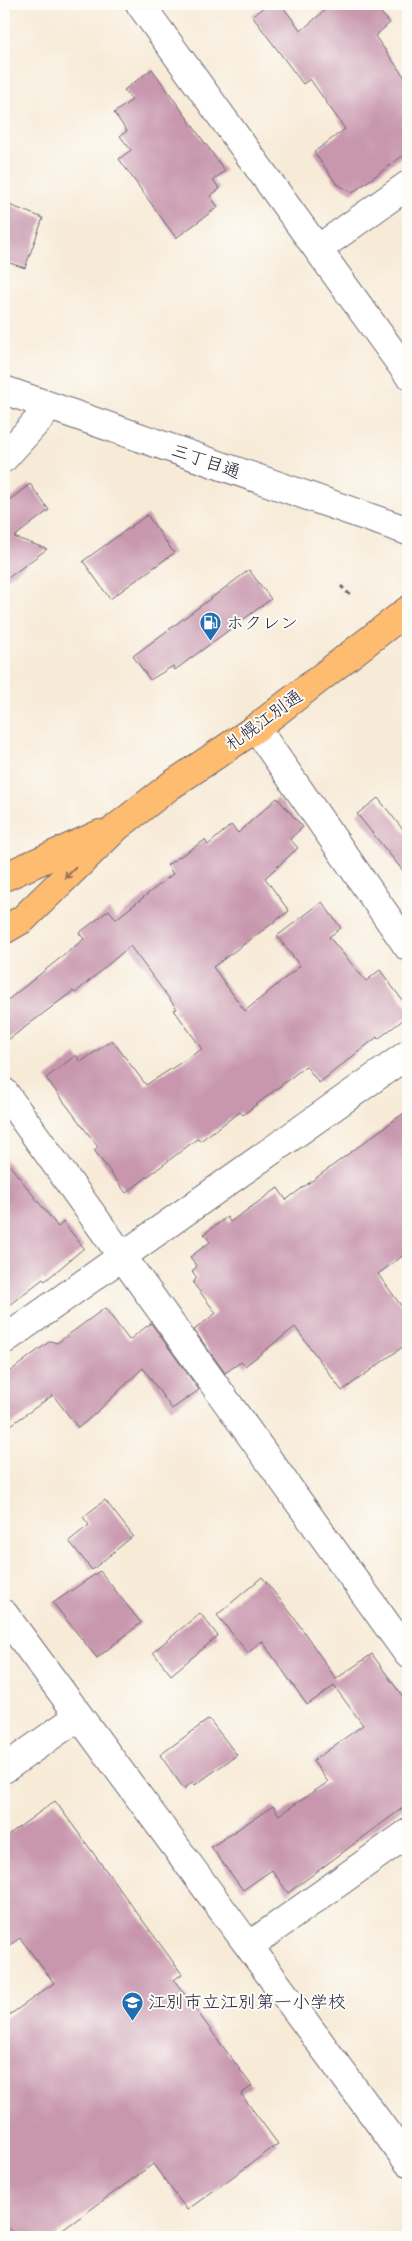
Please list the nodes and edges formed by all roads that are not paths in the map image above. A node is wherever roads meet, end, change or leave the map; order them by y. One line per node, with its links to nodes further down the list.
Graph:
1 (140, 4): 3 (street)
2 (408, 185): 3 (street)
3 (318, 248): 4 (street)
4 (408, 374)
5 (4, 390): 6 (street, 三丁目通)
6 (50, 407): 7 (street); 8 (street, 三丁目通)
7 (4, 458)
8 (408, 531)
9 (408, 610): 10 (highway, 札幌江別通)
10 (256, 728): 11 (highway, 札幌江別通); 14 (street)
11 (117, 827): 12 (highway, 札幌江別通); 13 (highway, 札幌江別通, one-way to 13)
12 (4, 877)
13 (4, 930)
14 (408, 947)
15 (408, 1054): 17 (street)
16 (4, 1092): 17 (street)
17 (121, 1257): 18 (street); 20 (street)
18 (4, 1340)
19 (4, 1614): 21 (street)
20 (408, 1654)
21 (79, 1716): 22 (street); 24 (street)
22 (4, 1769)
23 (408, 1832): 24 (street)
24 (249, 1946): 25 (street)
25 (408, 2162)

